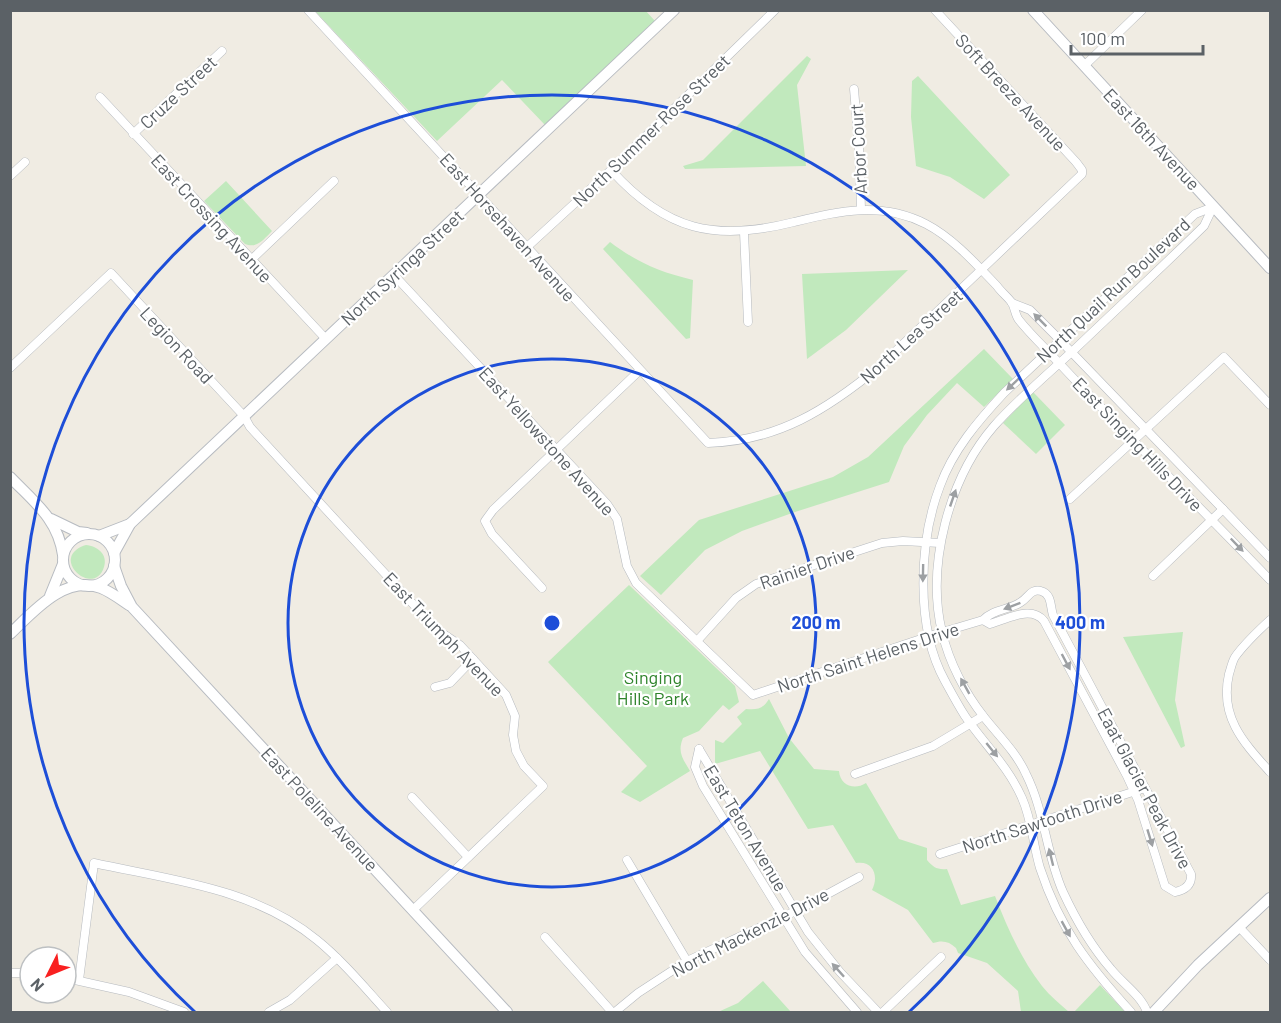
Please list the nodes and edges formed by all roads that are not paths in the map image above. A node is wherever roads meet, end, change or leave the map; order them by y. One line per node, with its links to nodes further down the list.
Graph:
1 (308, 10): 17 (street, East Horsehaven Avenue)
2 (674, 10): 17 (street, North Syringa Street)
3 (775, 10): 13 (street, North Summer Rose Street)
4 (935, 10): 14 (street, Soft Breeze Avenue)
5 (1033, 10): 8 (street, East 16th Avenue)
6 (1142, 10): 8 (street)
7 (222, 51): 11 (street, Cruze Street)
8 (1084, 66): 18 (street, East 16th Avenue)
9 (854, 88): 19 (street, Arbor Court)
10 (100, 98): 11 (street, East Crossing Avenue)
11 (133, 134): 22 (street, East Crossing Avenue)
12 (25, 162): 15 (street)
13 (611, 170): 20 (street, East Singing Hills Drive); 21 (street, North Summer Rose Street)
14 (1082, 174): 24 (street, North Lea Street)
15 (10, 176)
16 (334, 181): 22 (street)
17 (479, 195): 21 (street, East Horsehaven Avenue); 25 (street, North Syringa Street)
18 (1213, 207): 23 (street, East 16th Avenue); 29 (street, North Quail Run Boulevard); 31 (street, North Quail Run Boulevard)
19 (861, 209): 20 (street, East Singing Hills Drive); 24 (street, East Singing Hills Drive)
20 (744, 232): 27 (street)
21 (526, 248): 34 (street, East Horsehaven Avenue)
22 (251, 260): 28 (street, East Crossing Avenue)
23 (1270, 268)
24 (982, 271): 26 (street, East Singing Hills Drive); 39 (street, North Lea Street)
25 (394, 275): 28 (street, North Syringa Street); 40 (street, East Yellowstone Avenue)
26 (1012, 303): 29 (street, East Singing Hills Drive, one-way to 26); 30 (street, East Singing Hills Drive)
27 (748, 322)
28 (325, 338): 36 (street, North Syringa Street)
29 (1060, 340): 30 (street, North Quail Run Boulevard); 31 (street, East Singing Hills Drive)
30 (1048, 351): 32 (street, East Singing Hills Drive); 48 (street, North Quail Run Boulevard, one-way to 48)
31 (1072, 352): 32 (street, North Quail Run Boulevard); 37 (street, East Singing Hills Drive)
32 (1060, 364): 38 (street, East Singing Hills Drive); 49 (street, North Quail Run Boulevard, one-way to 32)
33 (10, 368): 36 (street, Legion Road)
34 (639, 371): 39 (street, East Horsehaven Avenue); 40 (street)
35 (1270, 405): 37 (street)
36 (244, 416): 46 (street, North Syringa Street); 68 (street, East Triumph Avenue)
37 (1146, 429): 38 (street); 43 (street, East Singing Hills Drive)
38 (1134, 440): 42 (street); 45 (street, East Singing Hills Drive)
39 (708, 443)
40 (556, 450): 57 (street); 67 (street, East Yellowstone Avenue)
41 (10, 477): 44 (street)
42 (1070, 499)
43 (1222, 509): 45 (street); 51 (street, East Singing Hills Drive)
44 (50, 519): 47 (street); 52 (street)
45 (1212, 519): 54 (street); 55 (street, East Singing Hills Drive, one-way to 55)
46 (130, 524): 47 (street, North Syringa Street); 50 (street, North Syringa Street)
47 (94, 535): 50 (street); 52 (street)
48 (926, 542): 49 (street, Rainier Drive); 66 (street, North Quail Run Boulevard, one-way to 66); 67 (street, Rainier Drive)
49 (940, 543): 64 (street, North Quail Run Boulevard)
50 (114, 553): 53 (street)
51 (1270, 558)
52 (63, 560): 56 (street); 59 (street)
53 (114, 566): 56 (street); 60 (street, East Poleline Avenue)
54 (1153, 576)
55 (1270, 580)
56 (89, 586): 59 (street); 60 (street, East Poleline Avenue)
57 (542, 588)
58 (1040, 591): 62 (street, North Saint Helens Drive, one-way to 62); 75 (street, Eaat Glacier Peak Drive)
59 (50, 596): 65 (street)
60 (132, 607): 85 (street, East Poleline Avenue)
61 (1035, 614): 62 (street, North Saint Helens Drive); 76 (street, Eaat Glacier Peak Drive, one-way to 76)
62 (983, 620): 64 (street, North Saint Helens Drive)
63 (1270, 620): 73 (street)
64 (942, 632): 66 (street, North Saint Helens Drive); 71 (street, North Quail Run Boulevard, one-way to 64)
65 (10, 634)
66 (929, 636): 70 (street, North Saint Helens Drive); 72 (street, North Quail Run Boulevard)
67 (697, 641): 70 (street, East Yellowstone Avenue)
68 (473, 659): 69 (street); 81 (street, East Triumph Avenue)
69 (435, 687)
70 (753, 695)
71 (983, 716): 72 (street); 78 (street, North Quail Run Boulevard)
72 (972, 724): 74 (street); 79 (street, North Quail Run Boulevard, one-way to 79)
73 (1270, 772)
74 (855, 774)
75 (1145, 788): 76 (street, North Sawtooth Drive); 76 (street, Eaat Glacier Peak Drive, one-way to 75)
76 (1134, 792): 78 (street, North Sawtooth Drive)
77 (412, 797): 81 (street)
78 (1043, 820): 79 (street, North Sawtooth Drive); 104 (street, North Quail Run Boulevard, one-way to 78)
79 (1030, 824): 80 (street, North Sawtooth Drive); 103 (street, North Quail Run Boulevard, one-way to 103)
80 (940, 854)
81 (468, 857): 85 (street, East Triumph Avenue)
82 (627, 860): 93 (street)
83 (859, 877): 86 (street, North Mackenzie Drive)
84 (1270, 897): 88 (street)
85 (413, 910): 98 (street, East Poleline Avenue)
86 (795, 911): 87 (street, North Mackenzie Drive); 87 (street, East Teton Avenue); 101 (street, East Teton Avenue, one-way to 86)
87 (782, 917): 93 (street, North Mackenzie Drive); 100 (street, East Teton Avenue)
88 (1239, 927): 92 (street); 105 (street)
89 (545, 937): 99 (street)
90 (941, 957): 102 (street)
91 (337, 958): 94 (street); 96 (street); 97 (street)
92 (1270, 960)
93 (687, 961): 99 (street, North Mackenzie Drive)
94 (79, 980): 95 (street)
95 (184, 1012)
96 (269, 1012)
97 (387, 1012)
98 (507, 1012)
99 (614, 1012)
100 (857, 1012)
101 (878, 1012)
102 (883, 1012)
103 (1131, 1012)
104 (1147, 1012)
105 (1154, 1012)

